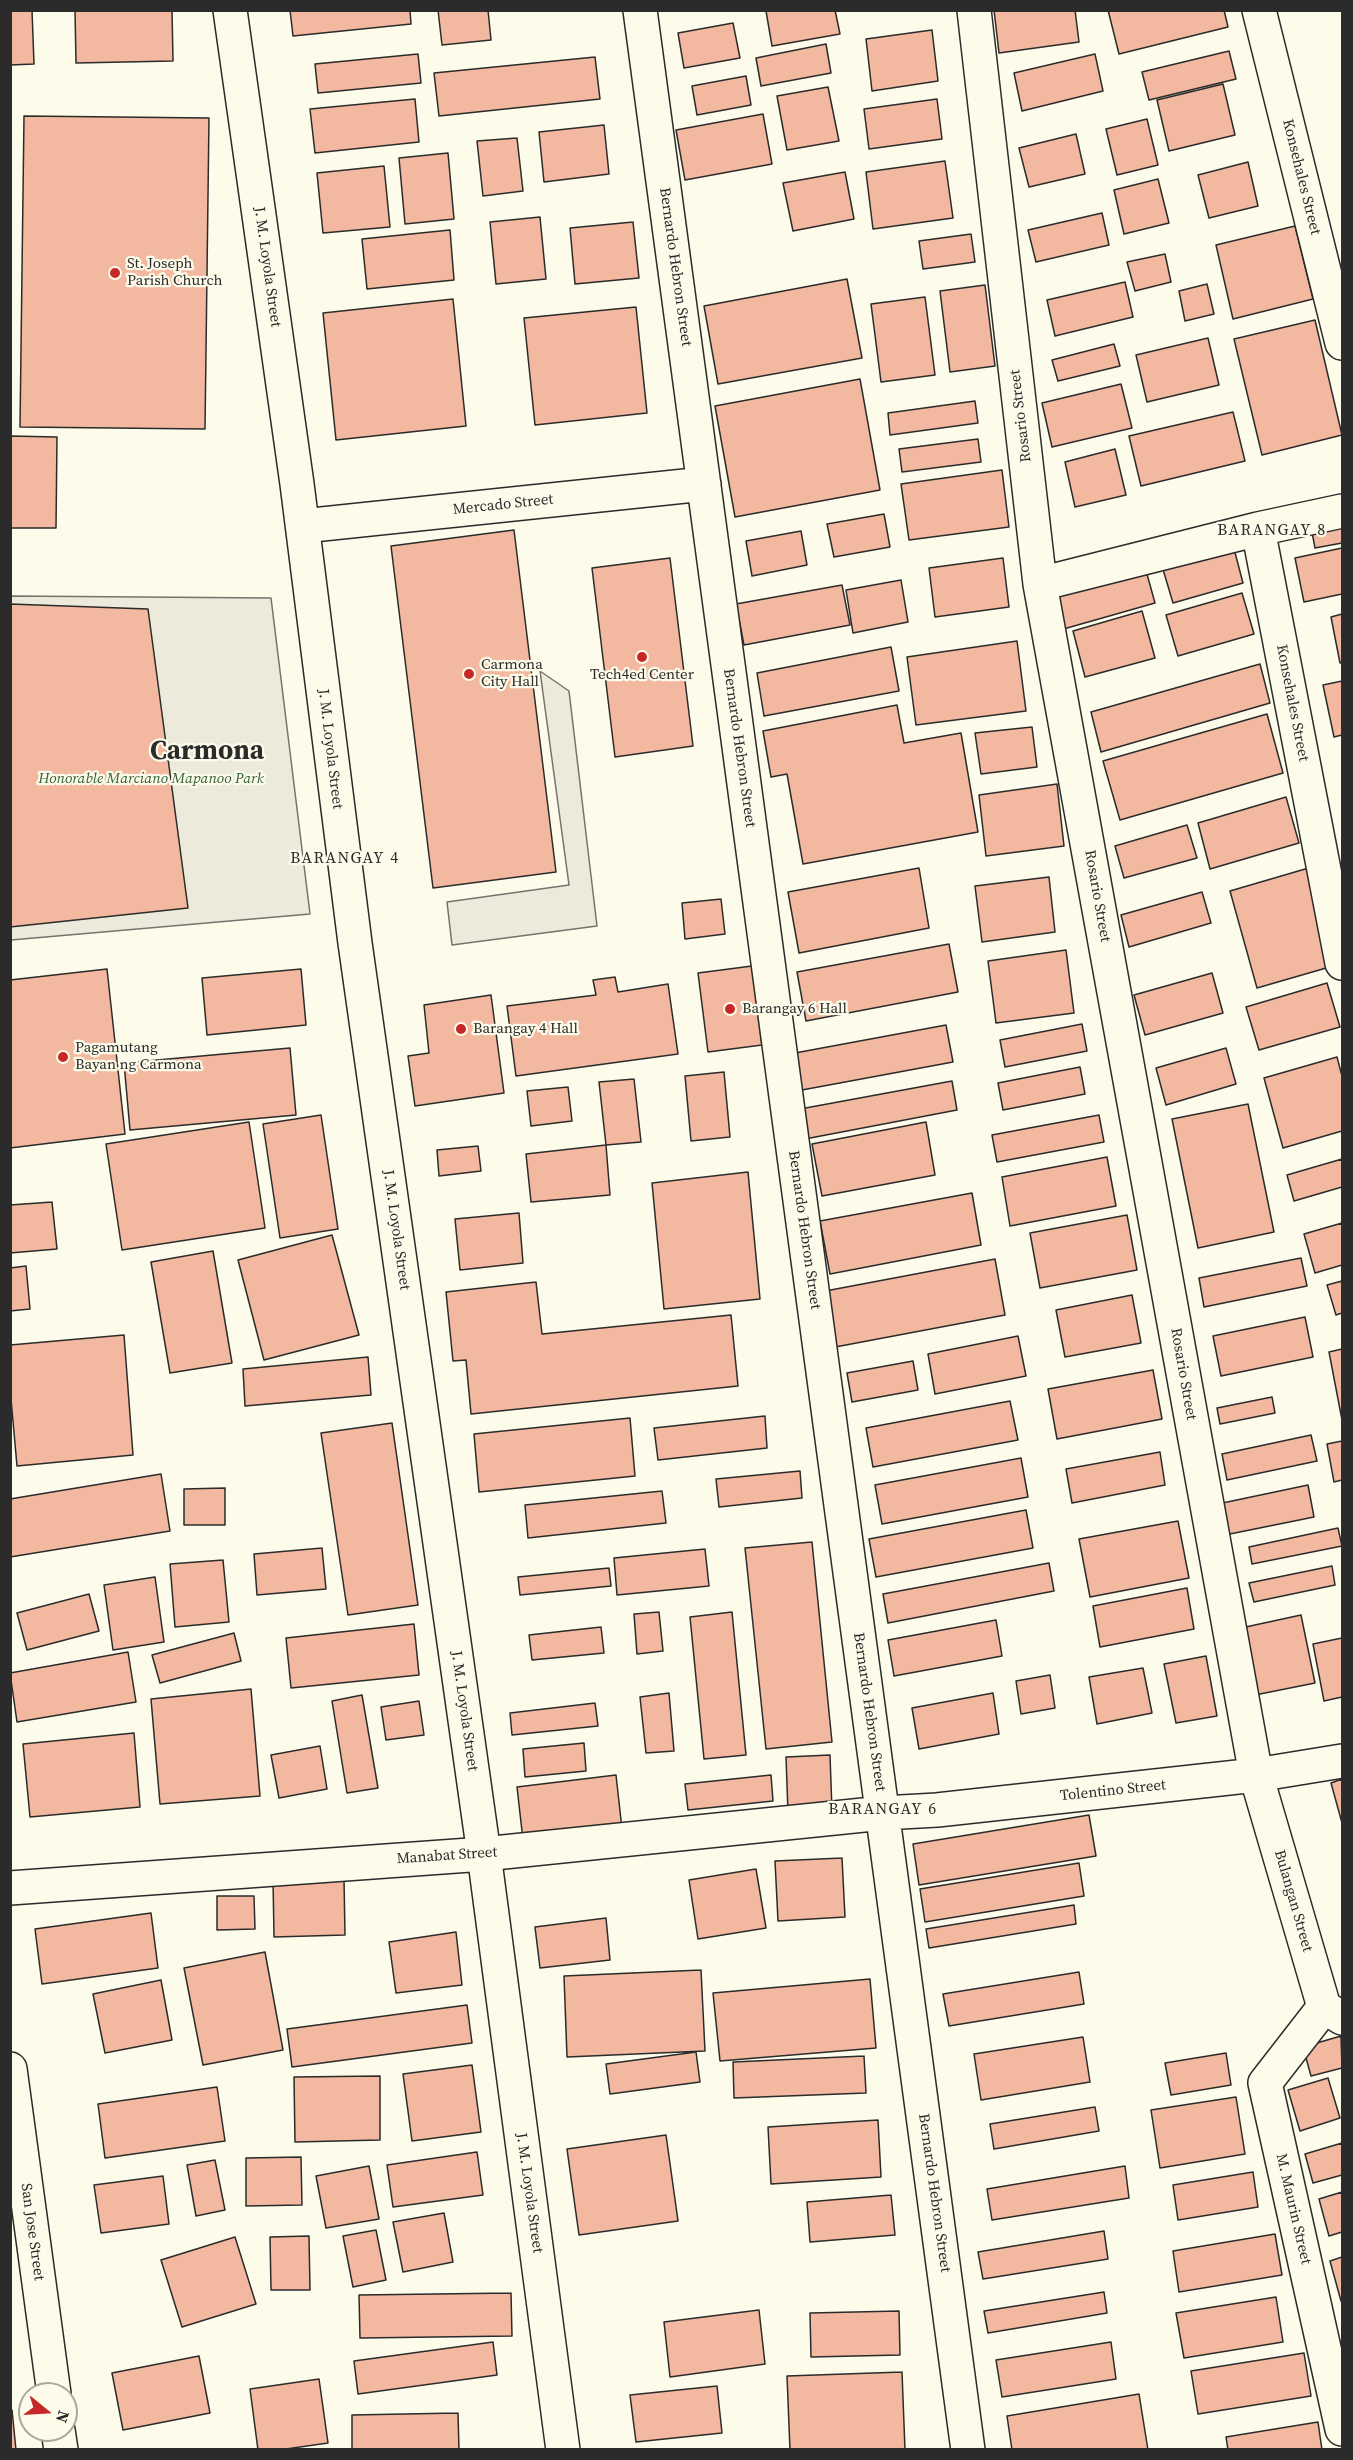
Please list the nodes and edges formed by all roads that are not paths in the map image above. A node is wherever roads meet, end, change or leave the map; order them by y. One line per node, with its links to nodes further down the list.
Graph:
1 (230, 10): 8 (street, J. M. Loyola Street)
2 (640, 10): 6 (street, Bernardo Hebron Street)
3 (974, 10): 10 (street, Rosario Street)
4 (1259, 10): 5 (street, Konsehales Street)
5 (1342, 343)
6 (704, 484): 8 (street, Mercado Street); 14 (street, Bernardo Hebron Street)
7 (1342, 511): 9 (street)
8 (303, 526): 15 (street, J. M. Loyola Street)
9 (1258, 529): 10 (street); 11 (street, Konsehales Street)
10 (1040, 584): 13 (street, Rosario Street)
11 (1342, 963)
12 (1342, 1761): 13 (street, Tolentino Street)
13 (1256, 1775): 14 (street, Tolentino Street); 17 (street, Bulangan Street)
14 (883, 1813): 15 (street, Manabat Street); 22 (street, Bernardo Hebron Street)
15 (484, 1854): 16 (street, Manabat Street); 21 (street, J. M. Loyola Street)
16 (10, 1888)
17 (1333, 2012): 20 (street, M. Maurin Street)
18 (10, 2069): 19 (street, San Jose Street)
19 (52, 2382)
20 (1342, 2429)
21 (563, 2450)
22 (968, 2450)

